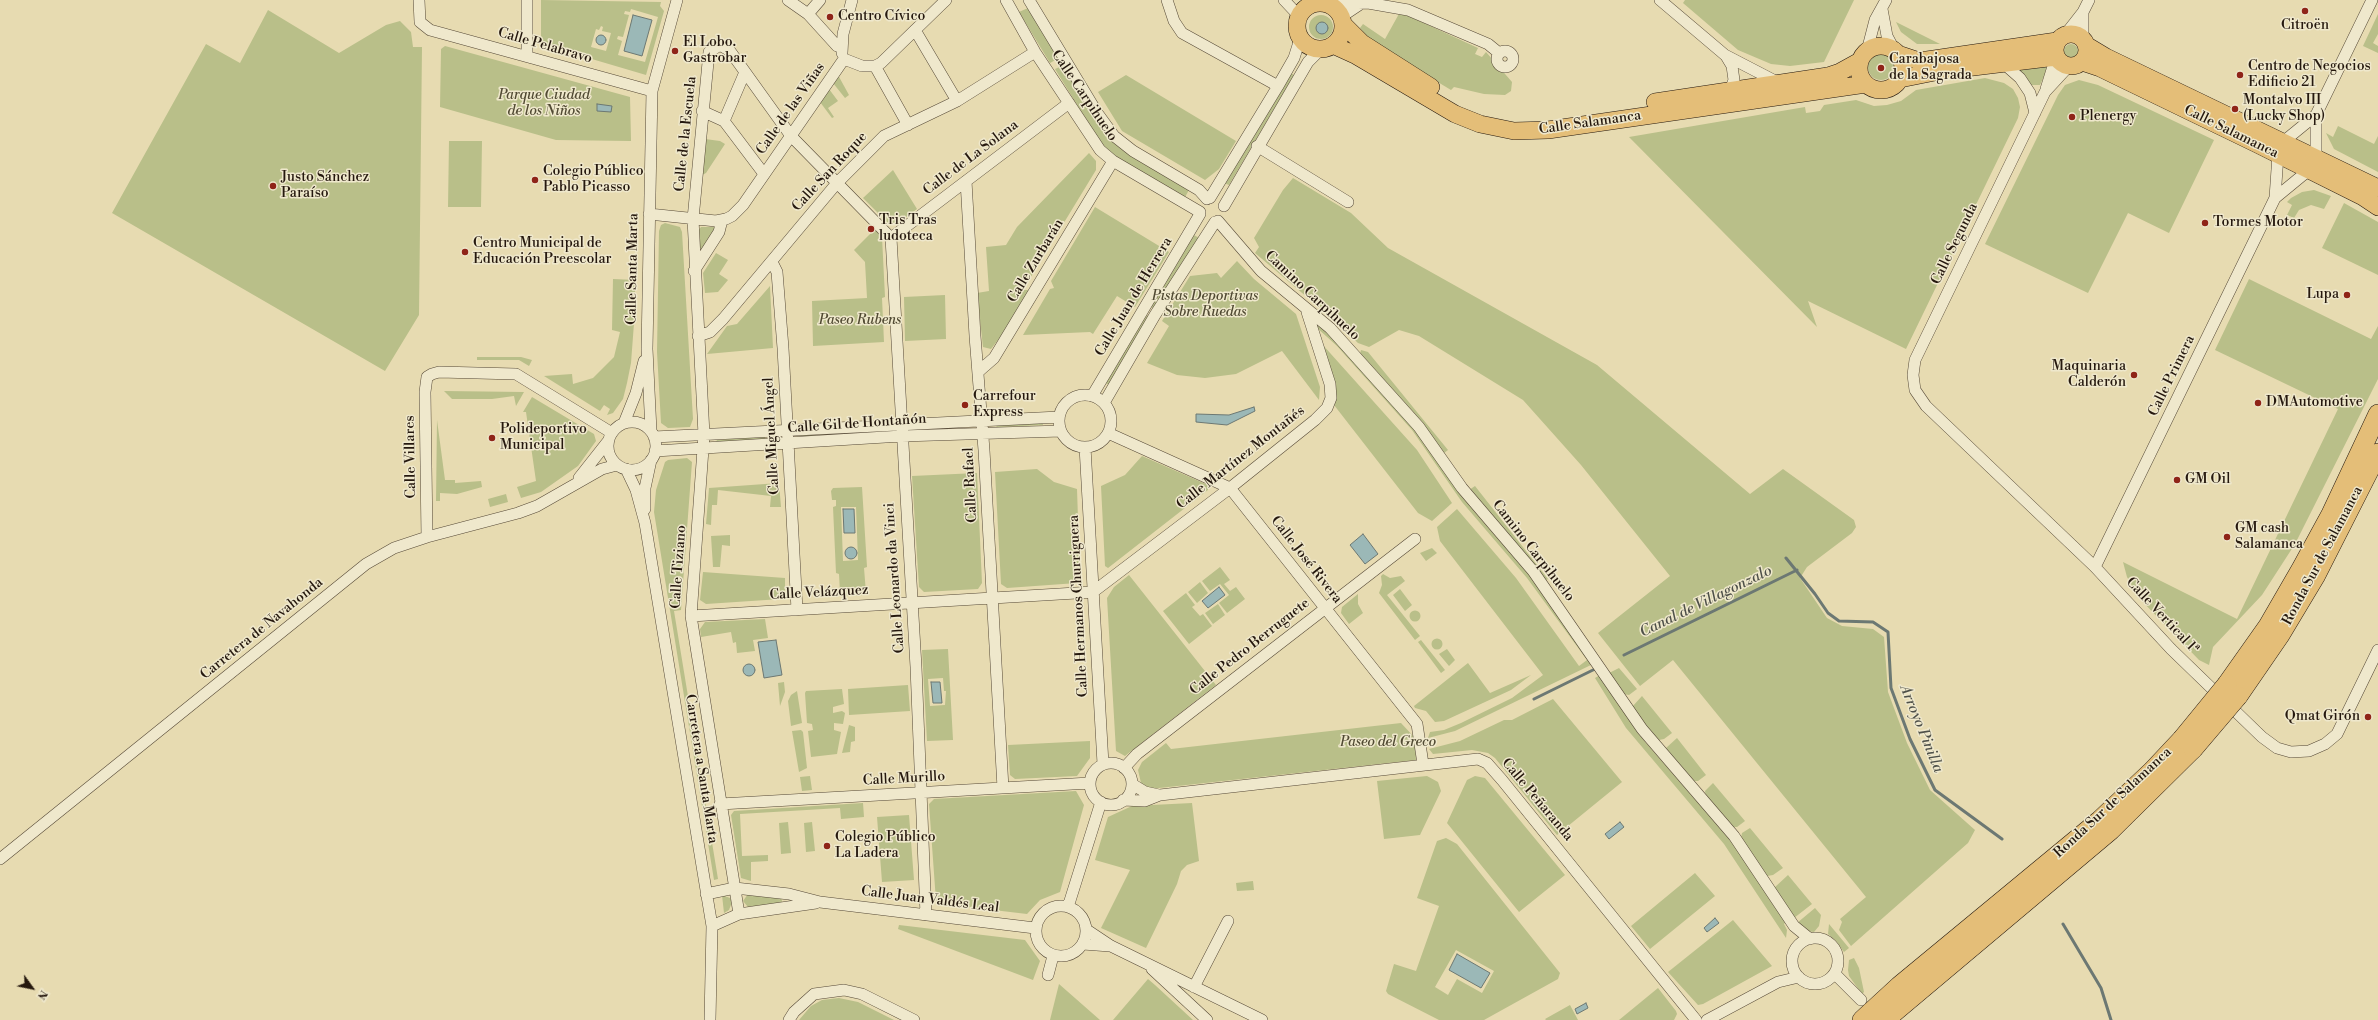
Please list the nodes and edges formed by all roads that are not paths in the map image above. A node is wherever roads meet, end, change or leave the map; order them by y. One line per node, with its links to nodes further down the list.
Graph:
1 (418, 0): 32 (street, Calle Pelabravo)
2 (527, 0): 32 (street)
3 (677, 0): 42 (street, Calle Santa Marta)
4 (788, 0): 19 (street)
5 (820, 0): 19 (street)
6 (852, 0): 25 (street, Calle de las Viñas)
7 (946, 0): 22 (street)
8 (1006, 0): 27 (street, Calle Carpihuelo)
9 (1029, 0): 63 (street, Calle Carpihuelo)
10 (1168, 0): 41 (street)
11 (1284, 0): 20 (street)
12 (1660, 0): 31 (street)
13 (2089, 0): 18 (street, Calle Segunda)
14 (2372, 0): 50 (street)
15 (1326, 3): 16 (street); 20 (main road); 21 (main road)
16 (1362, 3): 21 (street); 30 (street)
17 (1884, 4): 28 (street); 33 (street)
18 (2083, 12): 24 (street, Calle Segunda); 29 (street, Calle Segunda)
19 (808, 14): 25 (street)
20 (1299, 16): 23 (main road)
21 (1343, 21): 26 (main road); 52 (main road, Calle Salamanca)
22 (915, 30): 36 (street); 45 (street)
23 (1300, 39): 26 (main road); 41 (street)
24 (2085, 42): 29 (main road); 29 (main road, Calle Salamanca); 56 (main road, Calle Salamanca)
25 (841, 47): 34 (street, Calle de las Viñas)
26 (1327, 47): 52 (main road, Calle Salamanca); 55 (street)
27 (1035, 52): 45 (street, Calle San Roque); 46 (street, Calle Carpihuelo)
28 (1896, 52): 29 (main road, Calle Salamanca); 33 (main road); 38 (main road)
29 (2066, 52): 35 (main road, Calle Salamanca); 44 (street, Calle Segunda); 44 (street, Calle Segunda); 56 (main road, Calle Salamanca)
30 (1499, 53)
31 (1725, 55): 39 (street); 43 (street)
32 (527, 56): 42 (street, Calle Pelabravo)
33 (1863, 56): 39 (main road, Calle Salamanca); 40 (main road)
34 (844, 59): 36 (street); 54 (street, Calle de las Viñas)
35 (2003, 63): 38 (main road, Calle Salamanca); 49 (street)
36 (875, 66): 53 (street)
37 (745, 72): 47 (street, Calle de la Escuela); 51 (street); 54 (street)
38 (1900, 79): 40 (main road)
39 (1780, 83): 43 (main road, Calle Salamanca)
40 (1866, 84): 48 (main road, Calle Salamanca)
41 (1278, 86): 63 (street)
42 (652, 91): 69 (street, Calle Santa Marta)
43 (1730, 91): 48 (main road, Calle Salamanca)
44 (2045, 92): 49 (street, Calle Segunda)
45 (957, 101): 53 (street, Calle San Roque)
46 (1069, 103): 57 (street, Calle Carpihuelo); 60 (street, Calle de La Solana)
47 (702, 111): 51 (street); 70 (street, Calle de la Escuela)
48 (1619, 113): 52 (main road, Calle Salamanca)
49 (2035, 113): 80 (street, Calle Segunda)
50 (2316, 115): 56 (street); 58 (street)
51 (724, 121): 59 (street)
52 (1559, 123)
53 (908, 125): 61 (street, Calle San Roque)
54 (791, 136): 59 (street, Calle de las Viñas); 61 (street)
55 (1257, 146): 65 (street); 66 (street)
56 (2281, 148): 58 (main road, Calle Salamanca); 64 (street, Calle Primera)
57 (1113, 161): 68 (street, Calle Carpihuelo); 79 (street, Calle Zurbarán)
58 (2313, 164): 62 (main road, Calle Salamanca); 64 (street, Calle Primera); 67 (main road, Calle Salamanca)
59 (764, 174): 71 (street, Calle de las Viñas)
60 (966, 181): 73 (street, Calle de La Solana); 79 (street, Calle Rafael)
61 (837, 183): 73 (street); 74 (street, Calle San Roque)
62 (2378, 188)
63 (1208, 198): 66 (street); 68 (street)
64 (2275, 198): 107 (street, Calle Primera)
65 (1348, 202)
66 (1224, 206): 72 (street)
67 (2378, 207)
68 (1200, 213): 72 (street); 81 (street, Calle Juan de Herrera)
69 (649, 214): 70 (street); 78 (street, Calle Santa Marta)
70 (693, 219): 71 (street); 75 (street, Calle Tiziano)
71 (722, 220): 75 (street)
72 (1217, 221): 76 (street, Camino Carpihuelo); 82 (street, Calle Juan de Herrera)
73 (890, 238): 87 (street, Calle Leonardo da Vinci)
74 (772, 262): 77 (street, Calle San Roque); 88 (street, Calle Miguel Ángel)
75 (694, 272): 77 (street, Calle Tiziano)
76 (1307, 312): 103 (street, Calle Martínez Montañés); 137 (street, Camino Carpihuelo)
77 (698, 336): 93 (street, Calle Tiziano)
78 (647, 349): 86 (street, Calle Santa Marta); 92 (street, Calle Santa Marta)
79 (978, 372): 85 (street, Calle Rafael)
80 (1915, 390): 107 (street, Calle Vertical 1ª)
81 (1092, 396): 82 (street); 84 (street)
82 (1104, 403): 91 (street)
83 (2378, 414): 115 (highway, Ronda Sur de Salamanca)
84 (1059, 417): 85 (street, Calle Gil de Hontañón); 89 (street)
85 (981, 420): 87 (street, Calle Gil de Hontañón); 90 (street, Calle Rafael)
86 (624, 423): 92 (street); 94 (street)
87 (901, 424): 88 (street, Calle Gil de Hontañón); 95 (street, Calle Leonardo da Vinci)
88 (786, 429): 93 (street, Calle Gil de Hontañón); 96 (street, Calle Miguel Ángel)
89 (1061, 431): 90 (street, Calle Gil de Hontañón); 97 (street)
90 (982, 432): 95 (street, Calle Gil de Hontañón); 109 (street, Calle Rafael)
91 (1108, 433): 97 (street); 103 (street, Calle José Rivera)
92 (653, 434): 93 (street, Calle Gil de Hontañón); 100 (street)
93 (704, 435): 98 (street, Calle Tiziano)
94 (611, 436): 101 (street); 102 (street, Carretera de Navahonda); 105 (street, Calle Villares)
95 (902, 436): 96 (street, Calle Gil de Hontañón); 110 (street, Calle Leonardo da Vinci)
96 (787, 444): 98 (street, Calle Gil de Hontañón); 112 (street, Calle Miguel Ángel)
97 (1085, 447): 108 (street, Calle Hermanos Churriguera)
98 (703, 448): 100 (street, Calle Gil de Hontañón); 113 (street, Calle Tiziano)
99 (2378, 453): 115 (highway, Ronda Sur de Salamanca)
100 (653, 456): 101 (street); 104 (street, Carretera a Santa Marta)
101 (621, 467): 102 (street, Carretera de Navahonda); 104 (street, Carretera a Santa Marta)
102 (576, 482): 105 (street, Carretera de Navahonda)
103 (1230, 488): 108 (street, Calle Martínez Montañés); 111 (street, Calle José Rivera)
104 (645, 524): 130 (street, Carretera a Santa Marta)
105 (426, 536): 128 (street, Carretera de Navahonda)
106 (1415, 538): 111 (street, Calle Pedro Berruguete)
107 (2095, 567): 114 (street, Calle Vertical 1ª)
108 (1093, 592): 109 (street, Calle Velázquez); 117 (street, Calle Hermanos Churriguera)
109 (993, 599): 110 (street, Calle Velázquez); 122 (street, Calle Rafael)
110 (911, 603): 112 (street, Calle Velázquez); 123 (street, Calle Leonardo da Vinci)
111 (1324, 608): 118 (street, Calle José Rivera); 119 (street, Calle Pedro Berruguete)
112 (797, 610): 113 (street, Calle Velázquez)
113 (691, 616): 127 (street, Calle Tiziano)
114 (2378, 650)
115 (2233, 690): 116 (highway, Ronda Sur de Salamanca, bridge)
116 (2188, 744): 161 (highway, Ronda Sur de Salamanca); 162 (highway, Ronda Sur de Salamanca)
117 (1103, 764): 119 (street); 120 (street)
118 (1423, 764): 124 (street, Calle Peñaranda); 159 (street, Calle Peñaranda)
119 (1124, 768): 121 (street)
120 (1090, 783): 122 (street, Calle Murillo); 126 (street)
121 (1132, 784): 124 (street, Calle Peñaranda); 125 (street)
122 (1003, 788): 123 (street, Calle Murillo)
123 (922, 793): 127 (street, Calle Murillo); 134 (street, Calle Leonardo da Vinci)
124 (1160, 795): 125 (street, Calle Peñaranda)
125 (1123, 800): 126 (street)
126 (1101, 802): 132 (street)
127 (720, 804): 129 (street, Calle Tiziano)
128 (0, 859)
129 (735, 888): 130 (street, Calle Juan Valdés Leal); 131 (street, Calle Juan Valdés Leal); 133 (street, Calle Tiziano)
130 (706, 894): 136 (street, Carretera a Santa Marta)
131 (820, 902): 133 (street, Calle Juan Valdés Leal); 134 (street, Calle Juan Valdés Leal)
132 (1068, 906): 138 (street); 139 (street)
133 (739, 914): 136 (street, Calle Juan Valdés Leal)
134 (926, 915): 138 (street, Calle Juan Valdés Leal)
135 (1228, 921): 151 (street)
136 (712, 926): 154 (street, Carretera a Santa Marta)
137 (1794, 926): 140 (street, Camino Carpihuelo); 143 (street, Camino Carpihuelo)
138 (1035, 928): 144 (street)
139 (1086, 930): 141 (street); 142 (street)
140 (1810, 939): 143 (street); 147 (street)
141 (1083, 944): 142 (street); 144 (street)
142 (1111, 946): 145 (street)
143 (1797, 947): 146 (street)
144 (1053, 956): 148 (street)
145 (1144, 962): 151 (street); 157 (street)
146 (1792, 966): 149 (street); 150 (street)
147 (1835, 974): 149 (street); 152 (street)
148 (1048, 975)
149 (1798, 978): 150 (street)
150 (1778, 982): 160 (street)
151 (1194, 987): 153 (street)
152 (1861, 1000)
153 (1245, 1017): 158 (street)
154 (710, 1020)
155 (790, 1020): 156 (street)
156 (914, 1020)
157 (1206, 1020)
158 (1262, 1020)
159 (1696, 1020)
160 (1707, 1020)
161 (1862, 1020)
162 (1885, 1020)

